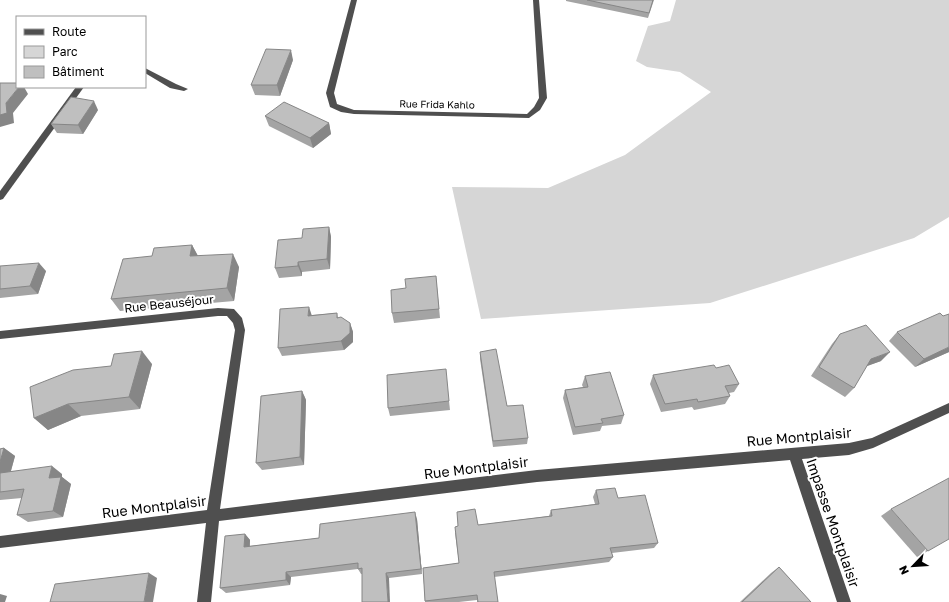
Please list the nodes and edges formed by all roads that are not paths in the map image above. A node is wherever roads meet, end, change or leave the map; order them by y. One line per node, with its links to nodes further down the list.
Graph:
1 (354, 0): 2 (street, Rue Frida Kahlo)
2 (536, 0)
3 (146, 71): 5 (street)
4 (79, 88): 6 (street)
5 (184, 89)
6 (0, 197)
7 (0, 335): 10 (street, Rue Beauséjour)
8 (949, 408): 9 (street, Rue Montplaisir)
9 (794, 453): 10 (street, Rue Montplaisir); 13 (street, Impasse Montplaisir)
10 (213, 514): 11 (street, Rue Montplaisir); 12 (street)
11 (0, 542)
12 (204, 602)
13 (844, 602)

